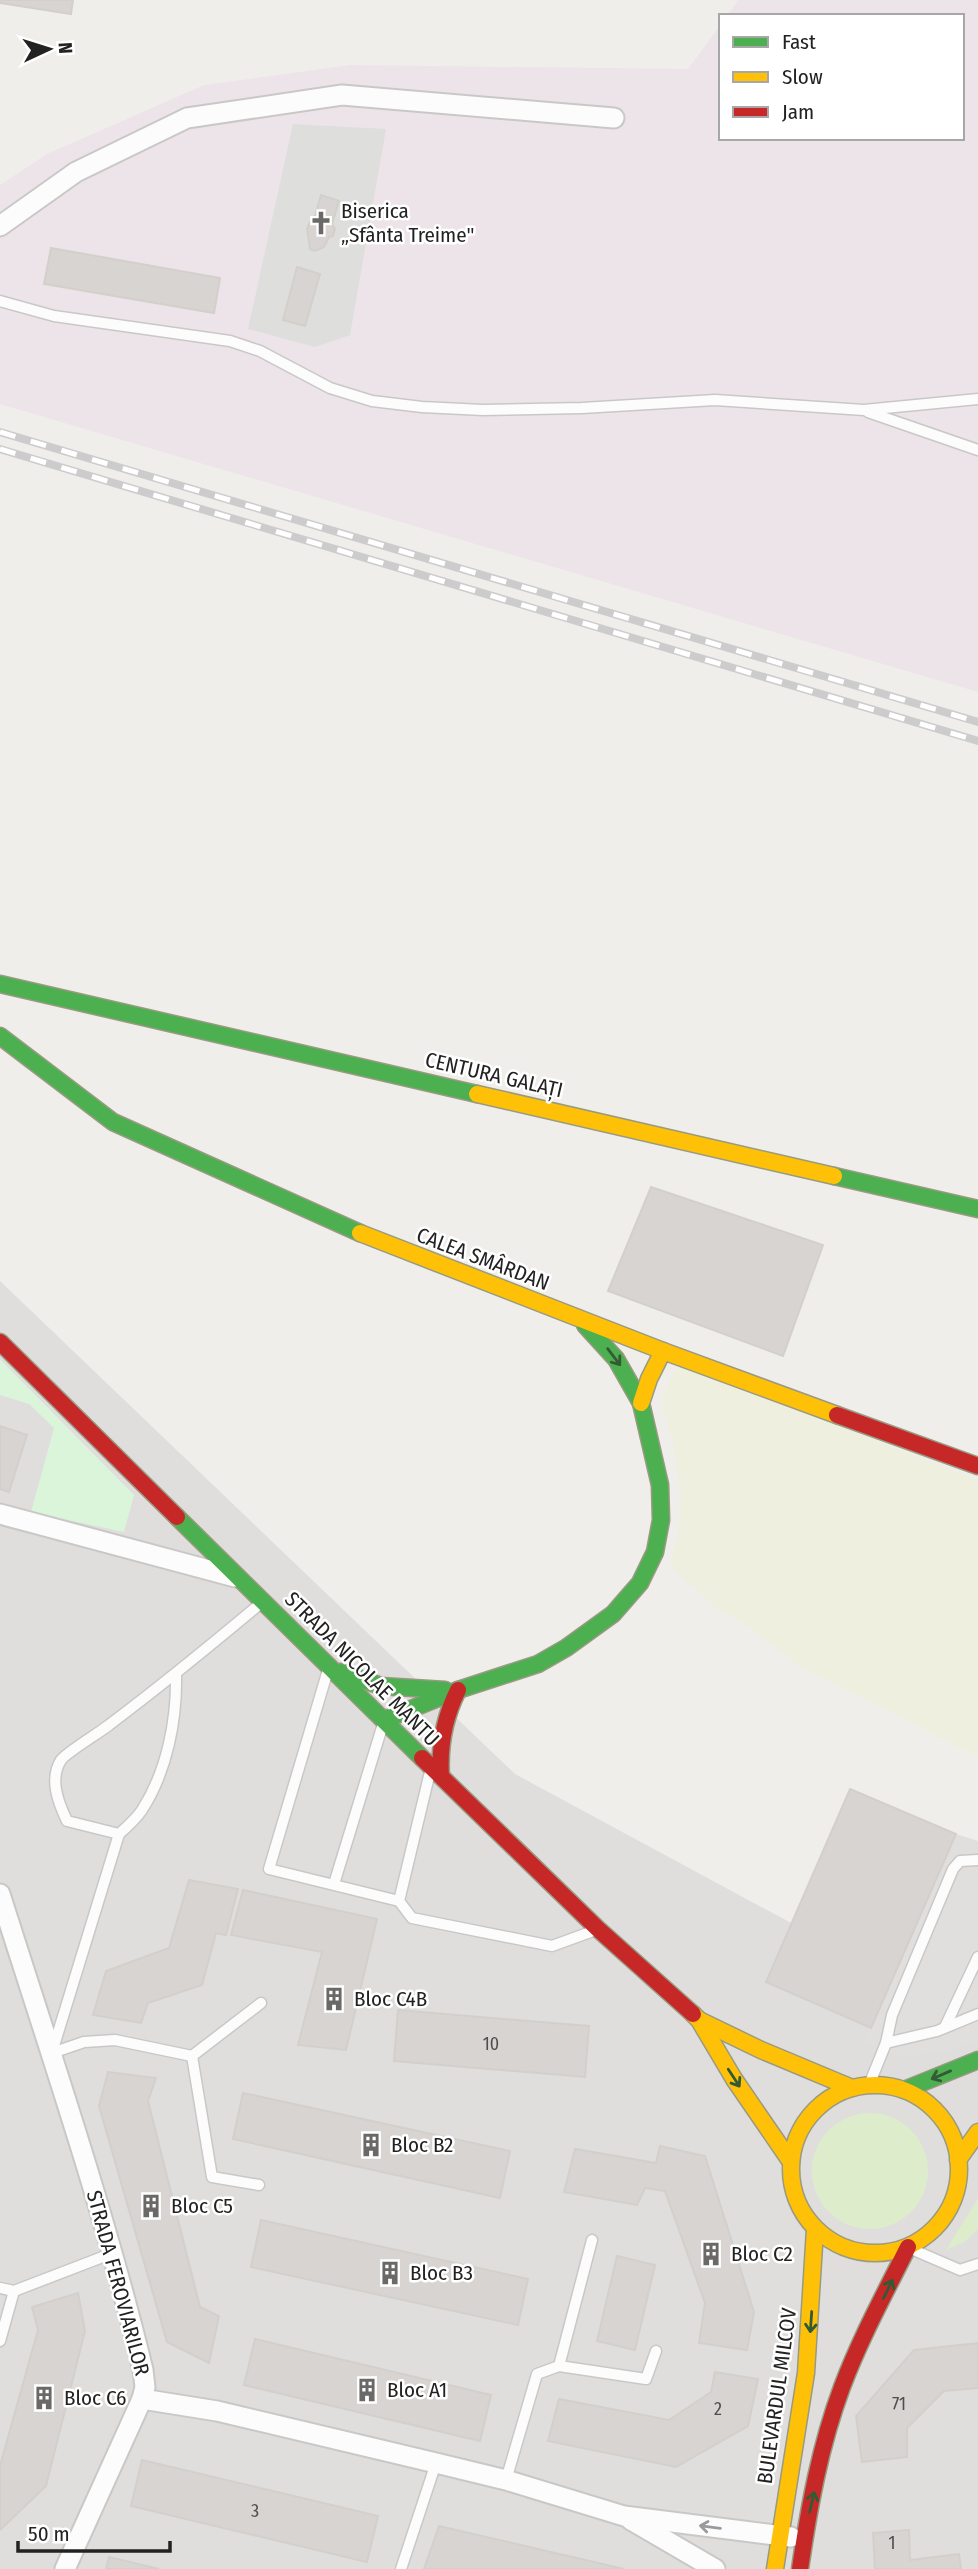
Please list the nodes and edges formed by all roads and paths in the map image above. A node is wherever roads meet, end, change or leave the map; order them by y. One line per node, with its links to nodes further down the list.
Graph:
1 (614, 118): 2 (street)
2 (0, 226)
3 (0, 301): 5 (lane)
4 (978, 399): 5 (lane)
5 (864, 410): 6 (lane)
6 (978, 450)
7 (0, 984): 9 (main road, CENTURA GALAȚI)
8 (0, 1036): 10 (main road, CALEA SMÂRDAN)
9 (978, 1209)
10 (578, 1318): 12 (main road, CALEA SMÂRDAN); 13 (main road, one-way to 13)
11 (0, 1342): 16 (main road, STRADA NICOLAE MANTU)
12 (663, 1351): 13 (main road); 14 (main road, CALEA SMÂRDAN)
13 (641, 1403): 20 (main road)
14 (978, 1466)
15 (0, 1514): 16 (street)
16 (240, 1578): 17 (main road, STRADA NICOLAE MANTU)
17 (263, 1601): 18 (main road, STRADA NICOLAE MANTU); 19 (lane)
18 (329, 1666): 20 (main road); 21 (main road, STRADA NICOLAE MANTU); 25 (lane)
19 (176, 1674): 23 (lane); 23 (lane)
20 (458, 1690): 21 (main road); 22 (main road)
21 (384, 1720): 22 (main road, STRADA NICOLAE MANTU); 25 (lane)
22 (436, 1772): 27 (lane); 28 (main road, STRADA NICOLAE MANTU)
23 (119, 1834): 35 (lane)
24 (978, 1860): 34 (lane)
25 (334, 1884): 27 (lane)
26 (0, 1894): 35 (street, STRADA FEROVIARILOR)
27 (399, 1901): 28 (lane)
28 (598, 1929): 32 (main road, STRADA NICOLAE MANTU)
29 (978, 1957): 33 (lane)
30 (261, 2003): 36 (lane)
31 (978, 2014): 33 (lane)
32 (699, 2020): 38 (main road, STRADA NICOLAE MANTU); 42 (main road, STRADA NICOLAE MANTU, one-way to 42)
33 (946, 2027): 34 (lane)
34 (886, 2043): 38 (lane)
35 (52, 2053): 36 (lane); 47 (street, STRADA FEROVIARILOR)
36 (192, 2056): 43 (lane)
37 (978, 2060): 39 (main road, one-way to 39)
38 (861, 2087): 39 (main road); 42 (main road)
39 (904, 2090): 41 (main road)
40 (978, 2132): 41 (main road)
41 (963, 2160): 46 (main road)
42 (791, 2162): 44 (main road)
43 (259, 2185)
44 (815, 2229): 46 (main road); 58 (main road, BULEVARDUL MILCOV, one-way to 58)
45 (592, 2240): 53 (lane)
46 (908, 2248): 48 (lane); 59 (main road, one-way to 46)
47 (113, 2253): 50 (lane); 54 (street, STRADA FEROVIARILOR)
48 (978, 2264)
49 (0, 2288): 50 (lane)
50 (14, 2291): 51 (lane)
51 (0, 2341)
52 (656, 2351): 53 (lane)
53 (559, 2367): 56 (lane)
54 (142, 2399): 55 (street, STRADA FEROVIARILOR); 60 (street)
55 (436, 2463): 56 (street, STRADA FEROVIARILOR); 61 (lane)
56 (506, 2480): 57 (street, STRADA FEROVIARILOR)
57 (624, 2516): 58 (street, STRADA FEROVIARILOR, one-way to 57); 62 (street, STRADA FEROVIARILOR)
58 (778, 2536): 59 (street, STRADA FEROVIARILOR); 63 (main road, BULEVARDUL MILCOV)
59 (804, 2539): 64 (main road)
60 (65, 2569)
61 (401, 2569)
62 (715, 2569)
63 (775, 2569)
64 (800, 2569)

